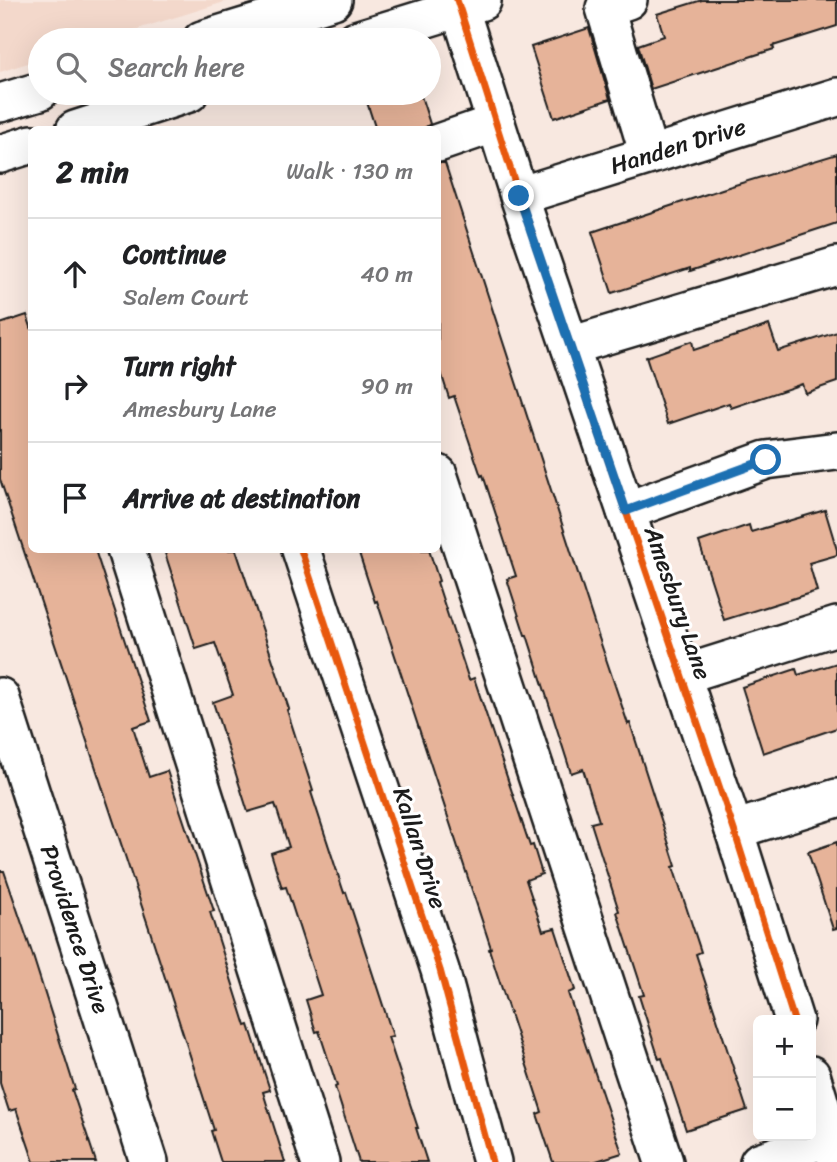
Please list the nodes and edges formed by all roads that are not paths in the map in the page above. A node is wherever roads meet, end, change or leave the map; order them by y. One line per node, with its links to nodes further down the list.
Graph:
1 (333, 0): 4 (street)
2 (628, 0): 16 (street)
3 (466, 3): 5 (street); 11 (street, Amesbury Lane)
4 (241, 28)
5 (392, 28)
6 (28, 95): 8 (street)
7 (837, 97): 16 (street, Handen Drive)
8 (0, 103)
9 (174, 105): 10 (street)
10 (158, 117): 12 (street)
11 (496, 123): 13 (street); 17 (street, Amesbury Lane)
12 (101, 126)
13 (441, 142)
14 (28, 145): 15 (street)
15 (0, 154)
16 (649, 155): 17 (street, Handen Drive)
17 (519, 196): 19 (street, Amesbury Lane)
18 (837, 266): 19 (street)
19 (570, 346): 22 (street, Amesbury Lane)
20 (837, 451): 22 (street)
21 (441, 483): 36 (street)
22 (626, 511): 26 (street, Amesbury Lane)
23 (127, 553): 34 (street)
24 (302, 553): 35 (street, Kallan Drive)
25 (837, 625): 26 (street)
26 (682, 675): 29 (street, Amesbury Lane)
27 (0, 697): 33 (street, Providence Drive)
28 (837, 798): 29 (street)
29 (734, 830): 30 (street, Amesbury Lane)
30 (792, 1015)
31 (812, 1078): 32 (street)
32 (834, 1148): 37 (street)
33 (149, 1162)
34 (320, 1162)
35 (492, 1162)
36 (664, 1162)
37 (760, 1162)

